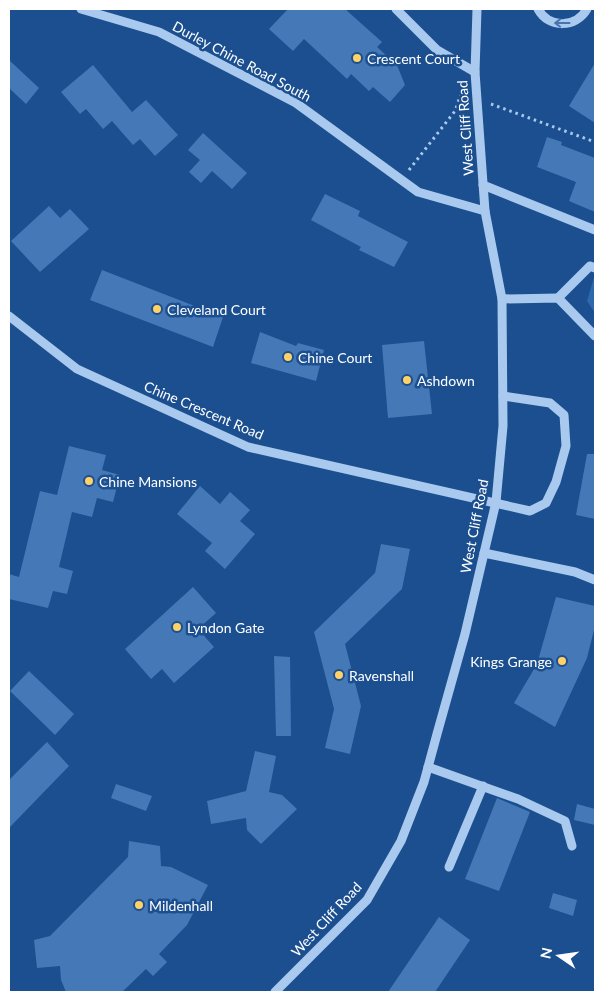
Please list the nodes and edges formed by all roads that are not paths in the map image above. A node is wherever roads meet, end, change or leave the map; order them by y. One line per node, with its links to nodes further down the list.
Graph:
1 (81, 9): 8 (street, Durley Chine Road South)
2 (396, 9): 6 (street)
3 (477, 9): 6 (street, West Cliff Road)
4 (538, 9): 5 (street, one-way to 4)
5 (587, 9)
6 (472, 70): 7 (street, West Cliff Road)
7 (483, 185): 8 (street, West Cliff Road); 9 (street)
8 (485, 210): 12 (street, West Cliff Road)
9 (595, 230)
10 (595, 268): 11 (street)
11 (558, 298): 12 (street); 14 (street)
12 (502, 299): 15 (street, West Cliff Road)
13 (9, 316): 16 (street, Chine Crescent Road)
14 (595, 336)
15 (503, 396): 16 (street, West Cliff Road); 16 (street, Chine Crescent Road)
16 (496, 502): 17 (street, West Cliff Road)
17 (484, 553): 18 (street); 19 (street, West Cliff Road)
18 (595, 580)
19 (428, 766): 20 (street); 23 (street, West Cliff Road)
20 (483, 786): 21 (street); 22 (street)
21 (572, 846)
22 (448, 867)
23 (275, 992)

